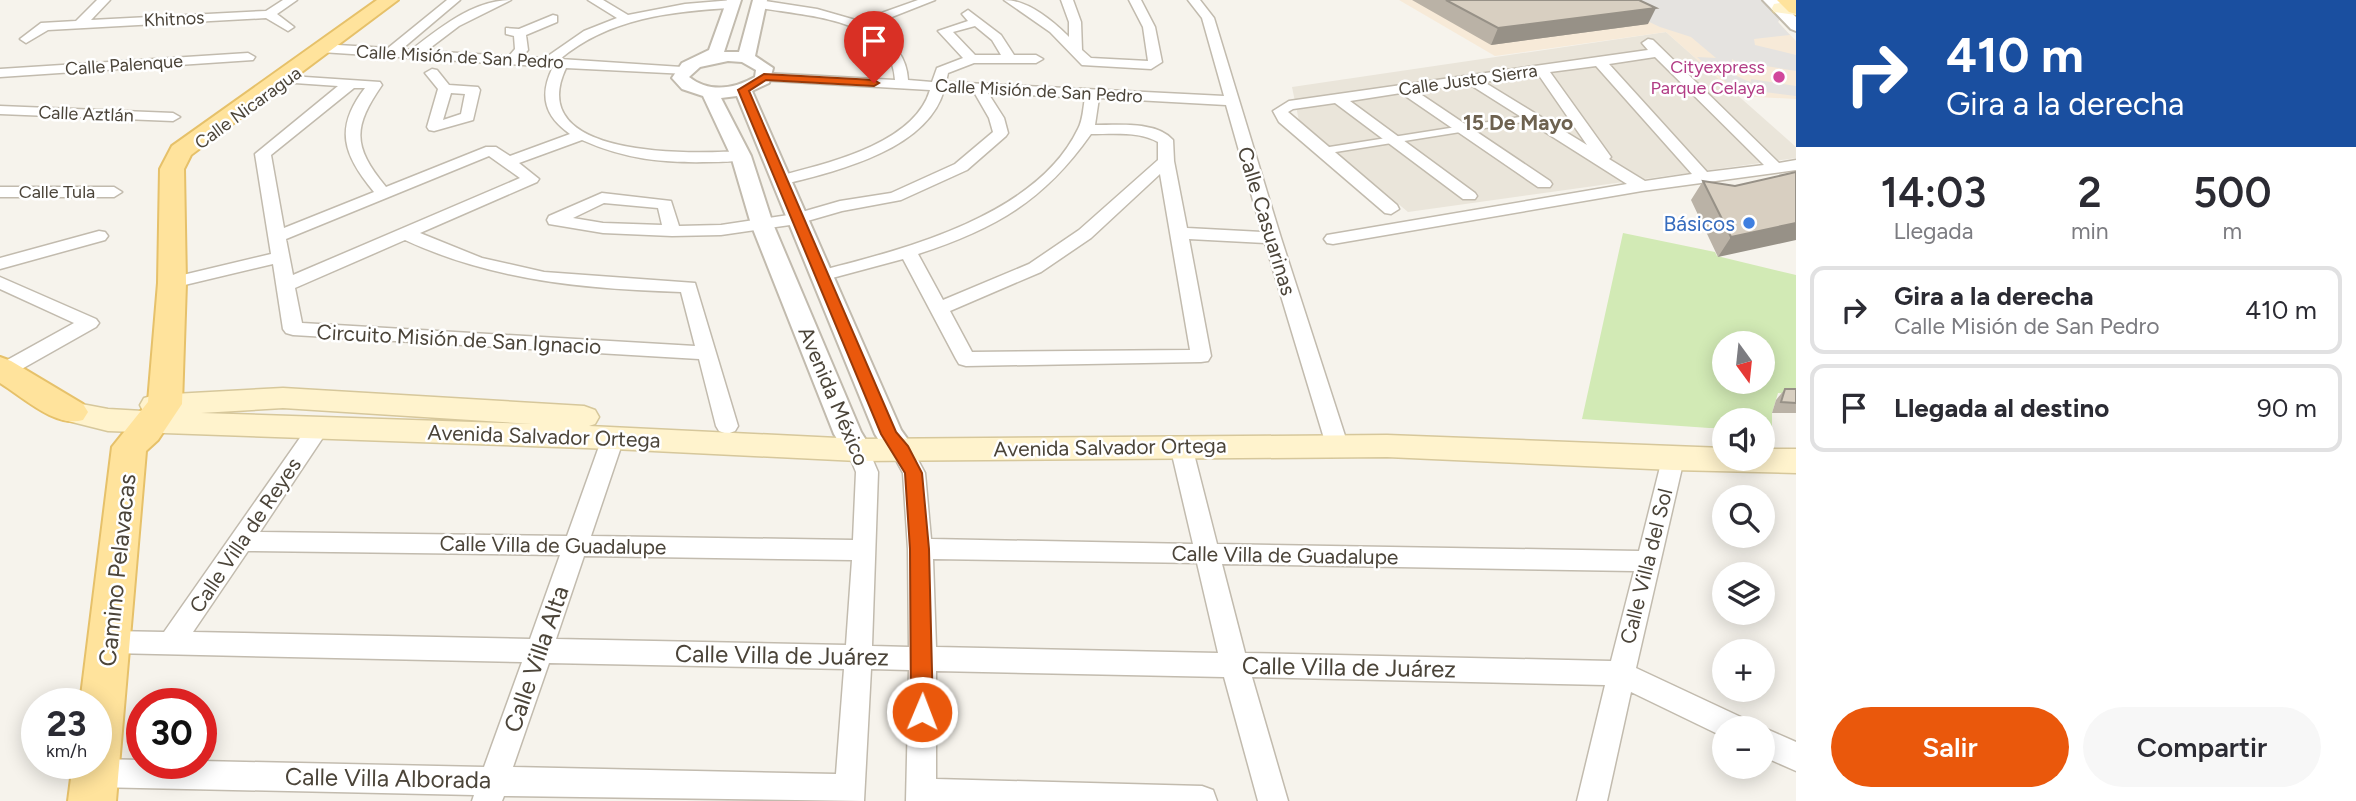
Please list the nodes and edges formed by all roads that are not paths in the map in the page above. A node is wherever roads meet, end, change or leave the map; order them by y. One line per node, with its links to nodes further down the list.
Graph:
1 (104, 0): 25 (street)
2 (223, 0): 19 (street)
3 (291, 0): 18 (street)
4 (389, 0): 31 (main road, Calle Nicaragua)
5 (396, 0): 31 (main road, Calle Nicaragua)
6 (453, 0): 22 (street)
7 (505, 0): 24 (street)
8 (594, 0): 21 (street)
9 (929, 0): 26 (street)
10 (1010, 0): 32 (street)
11 (1067, 0): 32 (street)
12 (1135, 0): 32 (street)
13 (1194, 0): 65 (street, Calle Casuarinas)
14 (734, 2): 21 (street); 39 (street)
15 (759, 2): 26 (street); 40 (street)
16 (1785, 5): 27 (street)
17 (966, 13): 23 (street)
18 (269, 14): 19 (street, Khitnos); 28 (street)
19 (211, 17): 25 (street, Khitnos)
20 (546, 17): 42 (street)
21 (627, 19): 46 (street)
22 (428, 21): 24 (street); 33 (street)
23 (977, 22): 41 (street); 43 (street)
24 (455, 23): 35 (street)
25 (80, 24): 29 (street, Khitnos)
26 (860, 25): 55 (street)
27 (1796, 26)
28 (288, 27)
29 (26, 39)
30 (1647, 42): 34 (street)
31 (324, 48): 33 (street, Calle Misión de San Pedro); 52 (main road, Calle Nicaragua)
32 (1076, 49)
33 (391, 52): 35 (street, Calle Misión de San Pedro)
34 (1658, 53): 45 (street, Calle Justo Sierra); 82 (street)
35 (414, 54): 36 (street, Calle Misión de San Pedro)
36 (442, 55): 37 (street, Calle Misión de San Pedro); 50 (street)
37 (456, 56): 42 (street, Calle Misión de San Pedro); 50 (street)
38 (248, 57): 49 (street, Calle Palenque)
39 (710, 58): 40 (street); 48 (street)
40 (746, 58): 51 (street)
41 (1009, 58): 43 (street); 44 (street)
42 (506, 59): 46 (street, Calle Misión de San Pedro)
43 (971, 59): 56 (street)
44 (1036, 59)
45 (1600, 61): 47 (street, Calle Justo Sierra); 83 (street)
46 (555, 62): 48 (street, Calle Misión de San Pedro); 73 (street)
47 (1542, 70): 53 (street, Calle Justo Sierra); 81 (street)
48 (682, 71): 62 (street)
49 (0, 72)
50 (432, 73): 58 (street)
51 (764, 77): 55 (street, Calle Misión de San Pedro); 61 (street)
52 (285, 78): 54 (street); 106 (main road, Calle Nicaragua)
53 (1472, 80): 60 (street, Calle Justo Sierra); 69 (street)
54 (351, 83): 89 (street); 98 (street, Circuito Misión de San Ignacio)
55 (902, 84): 56 (street, Calle Misión de San Pedro)
56 (946, 86): 57 (street, Calle Misión de San Pedro); 84 (street)
57 (980, 88): 59 (street, Calle Misión de San Pedro); 66 (street)
58 (445, 89): 70 (street); 70 (street)
59 (996, 89): 63 (street, Calle Misión de San Pedro); 66 (street)
60 (1405, 89): 64 (street, Calle Justo Sierra); 72 (street)
61 (743, 90): 62 (street); 84 (street, Avenida México)
62 (710, 93): 77 (street, Avenida México)
63 (1093, 94): 65 (street, Calle Misión de San Pedro); 71 (street)
64 (1338, 98): 74 (street); 76 (street, Calle Justo Sierra)
65 (1231, 101): 99 (street, Calle Casuarinas)
66 (986, 105): 92 (street)
67 (0, 110): 68 (street, Calle Aztlán)
68 (173, 117)
69 (1532, 118): 72 (street); 81 (street)
70 (434, 127): 75 (street)
71 (1086, 129): 78 (street); 101 (street)
72 (1463, 129): 74 (street); 85 (street)
73 (580, 135): 77 (street); 79 (street)
74 (1394, 140): 76 (street); 90 (street)
75 (439, 144)
76 (1322, 150): 91 (street)
77 (741, 156): 93 (street, Avenida México)
78 (1166, 161): 95 (street); 108 (street)
79 (508, 162): 89 (street); 96 (street)
80 (1796, 165): 82 (street)
81 (1610, 167): 86 (street)
82 (1777, 169): 83 (street)
83 (1704, 178): 86 (street)
84 (781, 180): 92 (street, Avenida México)
85 (1544, 184)
86 (1642, 187): 100 (street)
87 (0, 192): 88 (street, Calle Tula)
88 (114, 192)
89 (383, 193): 98 (street)
90 (1469, 196)
91 (1391, 209)
92 (797, 219): 93 (street); 104 (street, Avenida México)
93 (762, 224): 94 (street); 116 (street, Avenida México)
94 (673, 231): 94 (street)
95 (1179, 233): 99 (street); 108 (street)
96 (407, 234): 107 (street); 109 (street)
97 (99, 236): 103 (street)
98 (277, 237): 102 (street, Circuito Misión de San Ignacio)
99 (1272, 238): 118 (street, Calle Casuarinas)
100 (1334, 239)
101 (909, 254): 104 (street); 108 (street)
102 (281, 257): 106 (street); 107 (street, Circuito Misión de San Ignacio)
103 (0, 264)
104 (821, 276): 117 (street, Avenida México)
105 (0, 282): 110 (street)
106 (177, 282): 112 (main road, Calle Nicaragua)
107 (286, 285): 109 (street, Circuito Misión de San Ignacio)
108 (939, 309)
109 (705, 353): 113 (street)
110 (2, 369): 111 (main road)
111 (71, 412): 112 (main road, Avenida Salvador Ortega)
112 (162, 416): 113 (main road, Avenida Salvador Ortega); 114 (main road, Avenida Salvador Ortega); 128 (main road, Camino Pelavacas)
113 (727, 426): 116 (main road, Avenida Salvador Ortega)
114 (319, 427): 115 (main road, Avenida Salvador Ortega); 122 (street, Calle Villa de Reyes)
115 (613, 438): 116 (main road, Avenida Salvador Ortega); 123 (street, Calle Villa Alta)
116 (853, 442): 117 (main road, Avenida Salvador Ortega); 125 (street, Avenida México)
117 (896, 442): 118 (main road); 119 (main road, Avenida Salvador Ortega); 124 (street, Avenida México)
118 (1337, 445): 119 (main road, Avenida Salvador Ortega); 120 (main road, Avenida Salvador Ortega)
119 (1181, 446): 126 (street)
120 (1673, 459): 121 (main road, Avenida Salvador Ortega); 127 (street, Calle Villa del Sol)
121 (1796, 461)
122 (241, 541): 123 (street, Calle Villa de Guadalupe); 129 (street, Calle Villa de Reyes)
123 (576, 545): 125 (street, Calle Villa de Guadalupe); 130 (street, Calle Villa Alta)
124 (920, 549): 126 (street, Calle Villa de Guadalupe); 132 (street, Avenida México)
125 (865, 550): 131 (street, Avenida México)
126 (1208, 554): 127 (street, Calle Villa de Guadalupe); 133 (street)
127 (1650, 561): 134 (street, Calle Villa del Sol)
128 (111, 642): 129 (street, Calle Villa de Juárez); 135 (main road, Camino Pelavacas)
129 (171, 643): 130 (street, Calle Villa de Juárez)
130 (539, 650): 131 (street, Calle Villa de Juárez); 140 (street, Calle Villa Alta)
131 (860, 657): 132 (street, Calle Villa de Juárez); 141 (street, Avenida México)
132 (923, 658): 133 (street, Calle Villa de Juárez); 142 (street, Avenida México)
133 (1234, 664): 134 (street, Calle Villa de Juárez); 144 (street)
134 (1619, 673): 136 (street, Calle Villa de Juárez); 145 (street, Calle Villa del Sol)
135 (105, 688)
136 (1712, 717)
137 (1775, 747): 138 (street)
138 (1796, 757)
139 (112, 775): 140 (street, Calle Villa Alborada)
140 (490, 791): 141 (street, Calle Villa Alborada)
141 (849, 795)
142 (921, 797): 143 (street)
143 (1202, 801)
144 (1273, 801)
145 (1592, 801)

